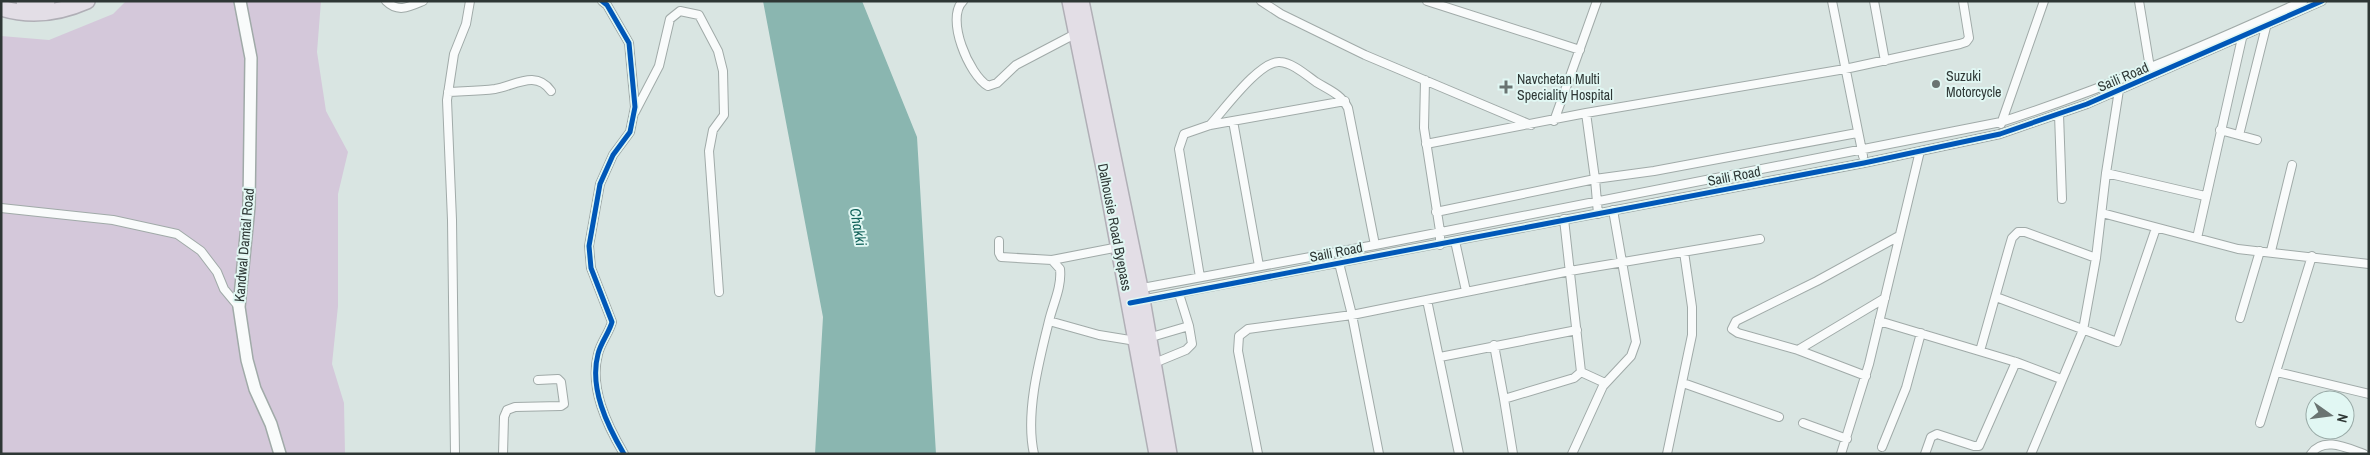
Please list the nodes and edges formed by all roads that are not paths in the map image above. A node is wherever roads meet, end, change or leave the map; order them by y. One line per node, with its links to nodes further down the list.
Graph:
1 (24, 1): 2 (highway)
2 (47, 1)
3 (87, 1): 22 (highway)
4 (240, 1): 93 (main road, Kandwal Damtal Road)
5 (386, 1): 6 (street)
6 (423, 1)
7 (470, 1): 33 (street)
8 (602, 1): 36 (street)
9 (963, 1): 24 (street)
10 (1070, 1): 24 (highway, Dalhousie Road Byepass)
11 (1081, 1): 89 (highway)
12 (1261, 1): 30 (street)
13 (1427, 1): 26 (street)
14 (1597, 1): 26 (street)
15 (1832, 1): 29 (street)
16 (1874, 1): 27 (street)
17 (1964, 1): 27 (street)
18 (2044, 1): 40 (street)
19 (2139, 1): 28 (street)
20 (2303, 1): 28 (street)
21 (2322, 1): 23 (street, Saili Road)
22 (1, 8)
23 (2266, 27): 25 (street, Saili Road); 46 (street)
24 (1077, 33): 73 (highway, Dalhousie Road Byepass)
25 (2242, 38): 31 (street, Saili Road); 43 (street)
26 (1580, 50): 39 (street)
27 (1884, 61): 29 (street)
28 (2150, 68): 40 (street)
29 (1844, 69): 35 (street); 44 (street)
30 (1425, 80): 42 (street); 48 (street)
31 (2119, 90): 37 (street, Saili Road); 53 (street)
32 (551, 91): 33 (street)
33 (448, 92): 124 (street)
34 (1345, 101): 38 (street); 41 (street); 71 (street)
35 (1586, 113): 39 (street); 54 (street)
36 (634, 114): 87 (street); 126 (street)
37 (2059, 114): 45 (street, Saili Road); 56 (street)
38 (1233, 121): 41 (street); 83 (street)
39 (1554, 121): 42 (street)
40 (2001, 122): 45 (street); 49 (street)
41 (1210, 125): 85 (street)
42 (1531, 125): 48 (street)
43 (2220, 130): 46 (street); 55 (street)
44 (1857, 132): 49 (street); 54 (street)
45 (2000, 134): 50 (street, Saili Road)
46 (2240, 135): 47 (street)
47 (2257, 140)
48 (1426, 144): 60 (street)
49 (1861, 151): 51 (street); 57 (street)
50 (1920, 151): 51 (street, Saili Road); 66 (street)
51 (1864, 163): 59 (street, Saili Road)
52 (2292, 166): 75 (street)
53 (2106, 173): 55 (street); 61 (street)
54 (1595, 179): 57 (street); 60 (street)
55 (2205, 196): 67 (street)
56 (2062, 199)
57 (1595, 201): 62 (street); 65 (street)
58 (1, 208): 93 (street)
59 (1613, 210): 62 (street, Saili Road); 80 (street)
60 (1436, 212): 65 (street)
61 (2102, 213): 64 (street); 78 (street)
62 (1598, 214): 63 (street, Saili Road)
63 (1564, 219): 70 (street, Saili Road); 84 (street)
64 (2156, 228): 67 (street); 100 (street)
65 (1440, 231): 71 (street); 72 (street)
66 (1899, 236): 91 (street); 104 (street)
67 (2197, 238): 74 (street)
68 (1760, 239): 76 (street)
69 (999, 241): 79 (street)
70 (1455, 241): 72 (street, Saili Road); 86 (street)
71 (1375, 245): 83 (street)
72 (1440, 245): 81 (street, Saili Road)
73 (1119, 247): 79 (street); 89 (highway, Dalhousie Road Byepass)
74 (2260, 251): 75 (street); 95 (street)
75 (2271, 251): 77 (street)
76 (1684, 252): 80 (street); 114 (street)
77 (2312, 256): 82 (street); 110 (street)
78 (2096, 258): 90 (street); 100 (street)
79 (1052, 260): 97 (street)
80 (1623, 262): 84 (street); 115 (street)
81 (1339, 263): 88 (street, Saili Road); 94 (street)
82 (2369, 264)
83 (1259, 266): 85 (street)
84 (1570, 271): 86 (street); 99 (street)
85 (1200, 277): 89 (street)
86 (1466, 291): 92 (street)
87 (720, 292)
88 (1179, 294): 89 (street, Saili Road); 98 (street)
89 (1135, 296): 102 (highway, Dalhousie Road Byepass)
90 (1996, 297): 100 (street); 105 (street)
91 (1885, 298): 96 (street); 104 (street)
92 (1427, 300): 94 (street); 106 (street)
93 (239, 307): 123 (main road, Kandwal Damtal Road)
94 (1352, 315): 130 (street); 131 (street)
95 (2240, 318)
96 (1879, 320): 101 (street); 111 (street)
97 (1049, 321): 102 (street); 127 (street)
98 (1189, 326): 102 (street); 108 (street)
99 (1576, 330): 103 (street); 109 (street)
100 (2083, 330): 112 (street)
101 (1922, 334): 105 (street); 122 (street)
102 (1142, 339): 108 (highway); 128 (highway, Dalhousie Road Byepass)
103 (1494, 345): 106 (street); 117 (street)
104 (1798, 350): 111 (street)
105 (1980, 351): 107 (street)
106 (1440, 357): 132 (street)
107 (2016, 362): 112 (street); 137 (street)
108 (1152, 364): 129 (highway)
109 (1581, 372): 115 (street); 117 (street)
110 (2277, 372): 116 (street); 120 (street)
111 (1866, 376): 121 (street)
112 (2061, 379): 138 (street)
113 (538, 380): 125 (street)
114 (1683, 382): 118 (street); 135 (street)
115 (1605, 383): 134 (street)
116 (2369, 394)
117 (1504, 399): 133 (street)
118 (1779, 417)
119 (1803, 422): 121 (street)
120 (2260, 423)
121 (1847, 440): 136 (street)
122 (1882, 447)
123 (280, 454)
124 (455, 454)
125 (502, 454)
126 (624, 454)
127 (1034, 454)
128 (1157, 454)
129 (1169, 454)
130 (1258, 454)
131 (1379, 454)
132 (1459, 454)
133 (1513, 454)
134 (1572, 454)
135 (1667, 454)
136 (1842, 454)
137 (1925, 454)
138 (2031, 454)
139 (2311, 454): 140 (street)
140 (2364, 454)

